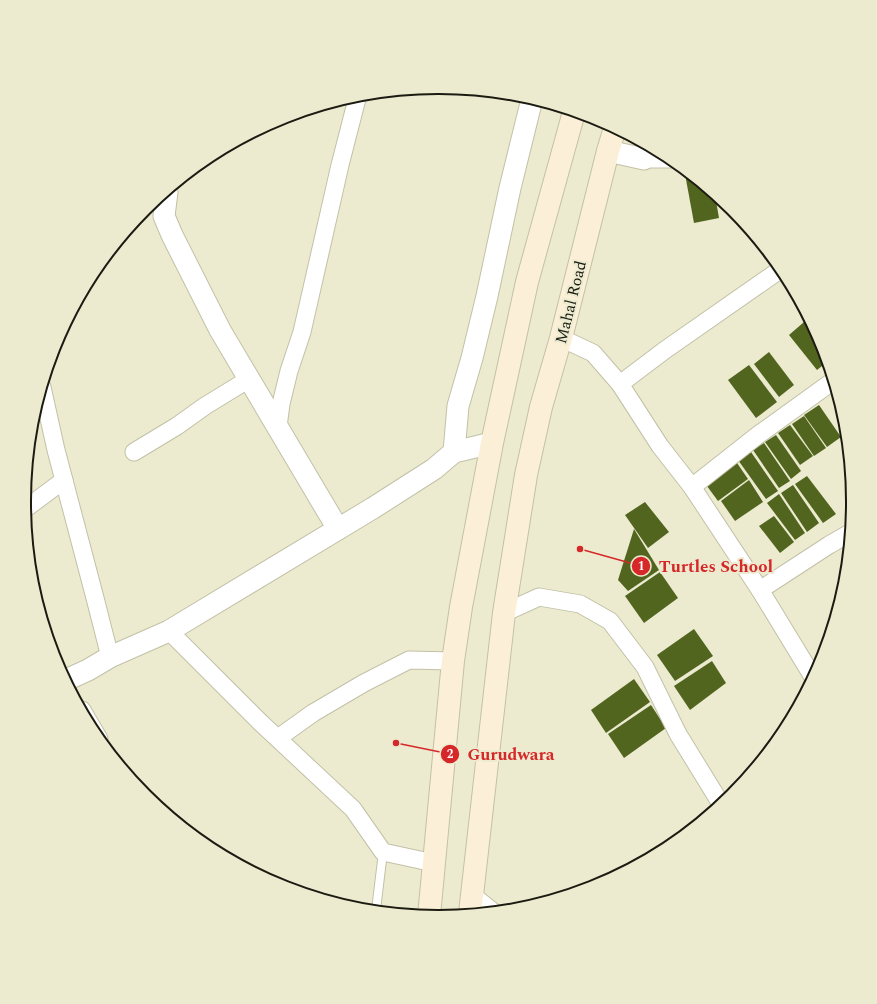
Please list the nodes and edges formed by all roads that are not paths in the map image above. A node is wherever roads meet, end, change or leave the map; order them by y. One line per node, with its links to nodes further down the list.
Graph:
1 (356, 103): 14 (street)
2 (530, 105): 17 (street)
3 (573, 117): 15 (main road)
4 (613, 134): 5 (main road, Mahal Road)
5 (608, 151): 6 (street); 9 (main road, Mahal Road)
6 (646, 152)
7 (166, 200): 10 (street)
8 (775, 273): 11 (street)
9 (561, 338): 11 (street); 24 (main road, Mahal Road)
10 (249, 379): 14 (street); 16 (street)
11 (620, 384): 19 (street)
12 (828, 384): 19 (street)
13 (45, 399): 18 (street)
14 (278, 427): 21 (street)
15 (492, 443): 17 (street); 27 (main road)
16 (134, 452)
17 (454, 452): 21 (street)
18 (64, 480): 20 (street); 26 (street)
19 (692, 487): 23 (street)
20 (31, 504)
21 (338, 529): 25 (street)
22 (844, 536): 23 (street)
23 (760, 590): 28 (street)
24 (504, 613): 31 (street); 34 (main road, Mahal Road)
25 (169, 631): 26 (street); 30 (street)
26 (110, 657): 29 (street)
27 (452, 661): 30 (street); 33 (main road)
28 (809, 671)
29 (71, 678)
30 (278, 738): 32 (street)
31 (717, 799)
32 (383, 852): 33 (street); 35 (lane)
33 (434, 863): 37 (main road)
34 (471, 904): 36 (street)
35 (377, 905)
36 (481, 907)
37 (430, 910)

